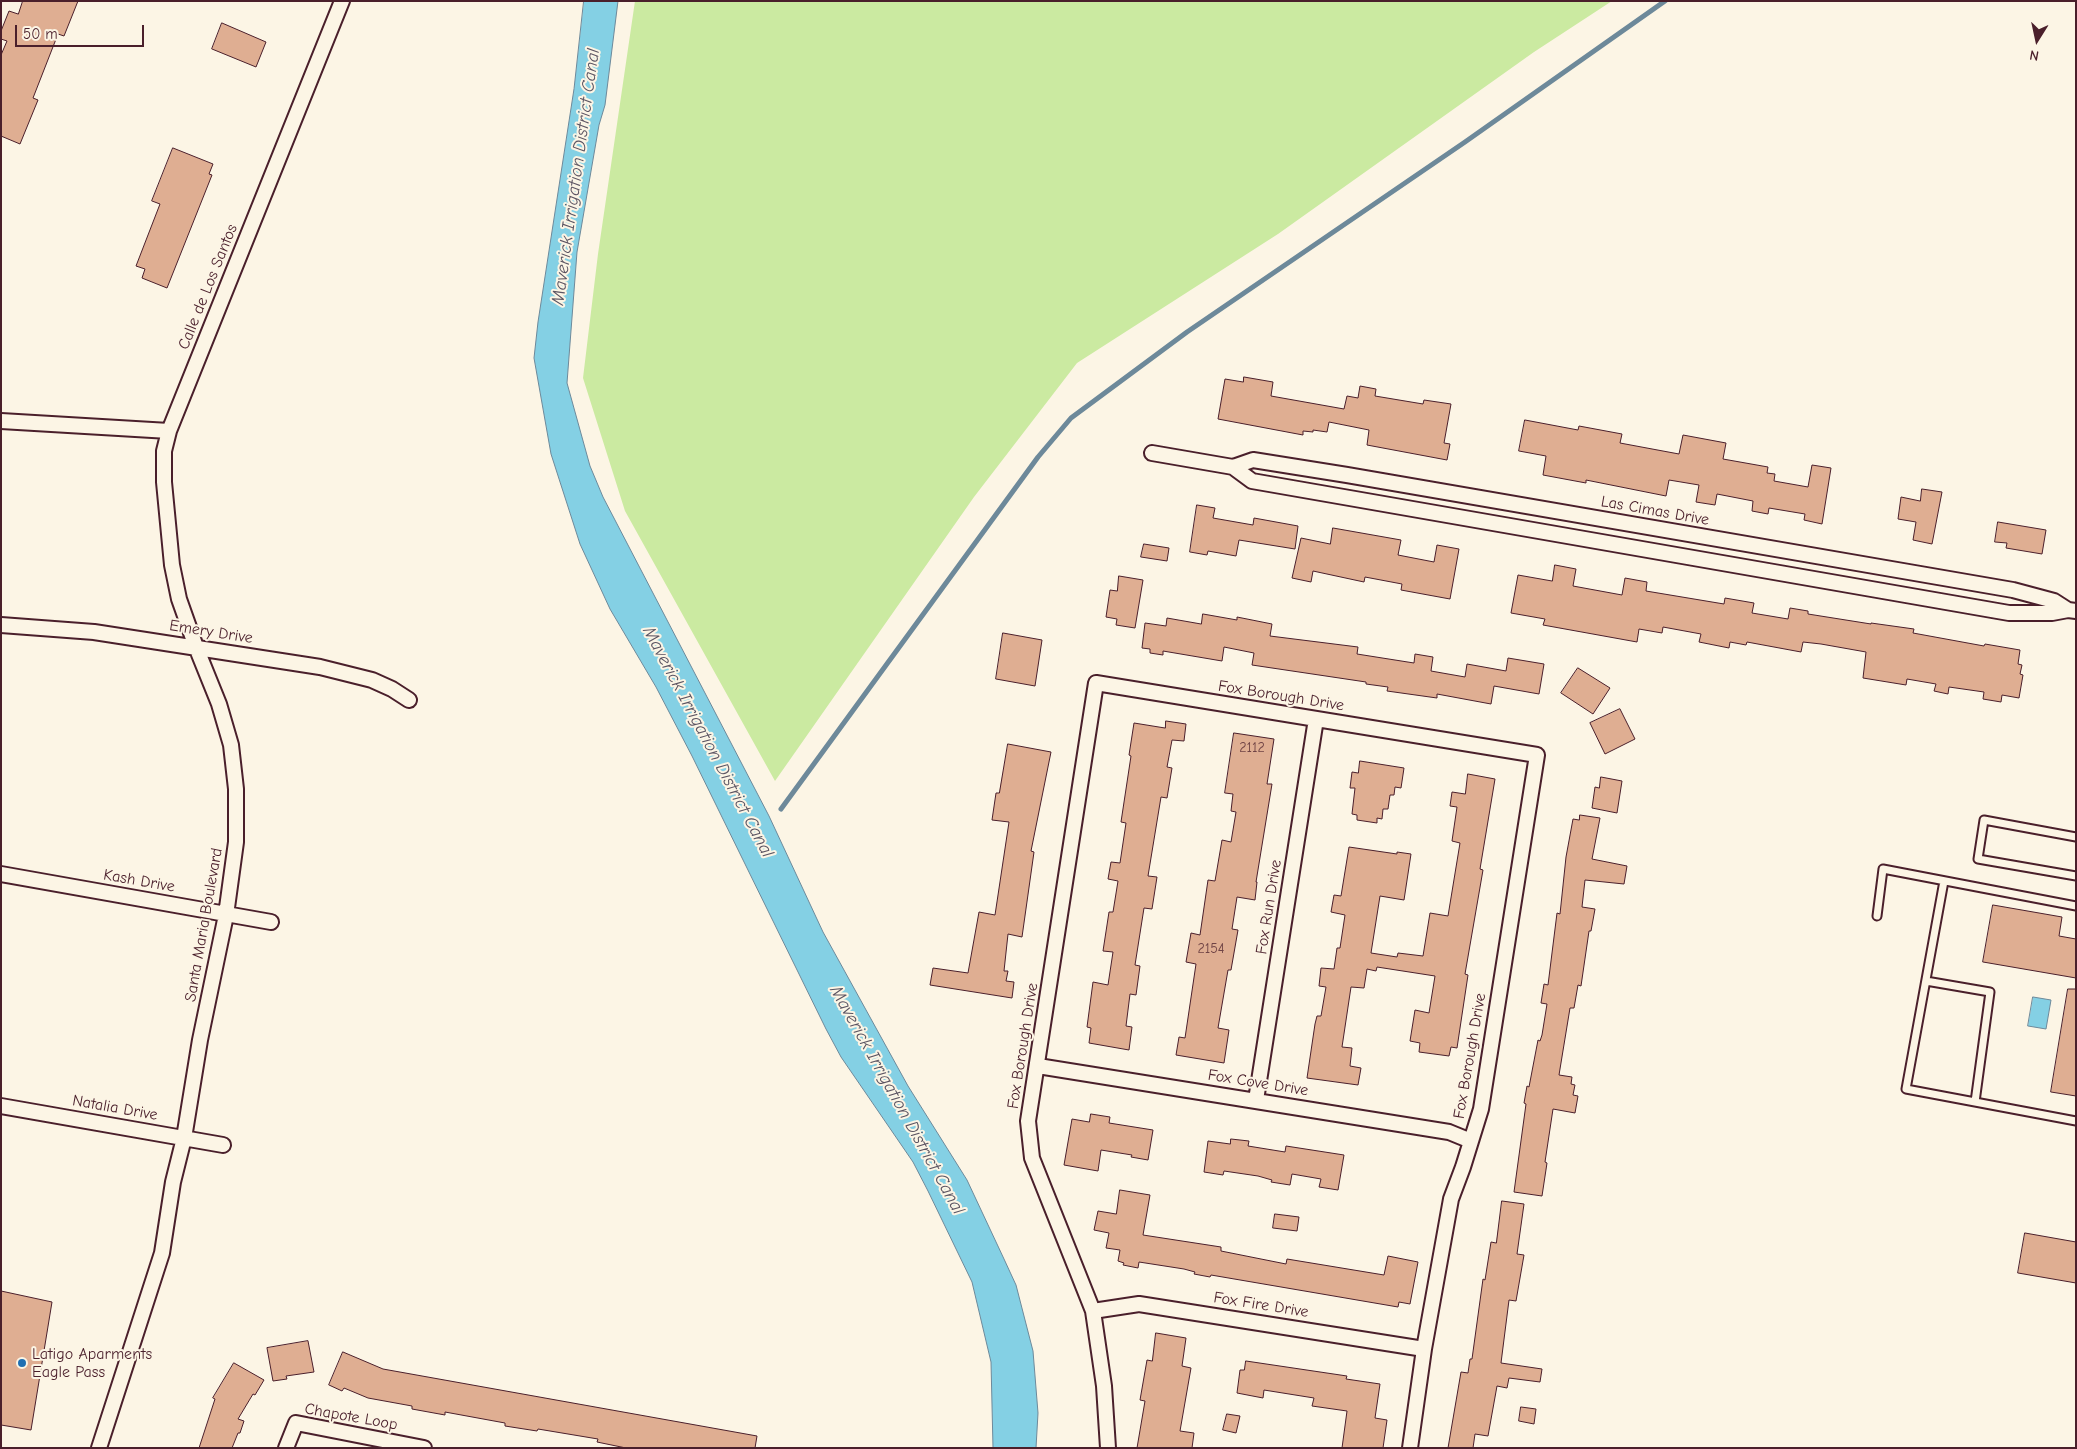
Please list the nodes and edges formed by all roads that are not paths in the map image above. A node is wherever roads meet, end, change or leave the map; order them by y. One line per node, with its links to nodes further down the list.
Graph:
1 (342, 1): 3 (street, Calle de Los Santos)
2 (1, 421): 3 (street)
3 (169, 430): 30 (street, Santa Maria Boulevard)
4 (1152, 452): 5 (street, Las Cimas Drive)
5 (1234, 467): 6 (street, Las Cimas Drive); 8 (street, Las Cimas Drive)
6 (1347, 475): 7 (street, Las Cimas Drive); 8 (street)
7 (1439, 491): 9 (street, Las Cimas Drive); 10 (street)
8 (1343, 497): 10 (street, Las Cimas Drive)
9 (1523, 506): 11 (street, Las Cimas Drive); 12 (street)
10 (1435, 513): 12 (street, Las Cimas Drive)
11 (1613, 521): 13 (street, Las Cimas Drive); 14 (street)
12 (1519, 528): 14 (street, Las Cimas Drive)
13 (1683, 533): 15 (street, Las Cimas Drive); 17 (street)
14 (1609, 543): 17 (street, Las Cimas Drive)
15 (1739, 543): 16 (street, Las Cimas Drive); 19 (street)
16 (1793, 552): 18 (street, Las Cimas Drive); 21 (street)
17 (1679, 555): 19 (street, Las Cimas Drive)
18 (1848, 562): 20 (street, Las Cimas Drive); 23 (street)
19 (1735, 565): 21 (street, Las Cimas Drive)
20 (1897, 570): 22 (street, Las Cimas Drive); 25 (street)
21 (1789, 575): 23 (street, Las Cimas Drive)
22 (1959, 581): 24 (street, Las Cimas Drive); 26 (street)
23 (1844, 584): 25 (street, Las Cimas Drive)
24 (2003, 588): 27 (street); 28 (street, Las Cimas Drive)
25 (1893, 593): 26 (street, Las Cimas Drive)
26 (1955, 604): 27 (street, Las Cimas Drive)
27 (2000, 611): 28 (street, Las Cimas Drive)
28 (2072, 611)
29 (1, 625): 30 (street, Emery Drive)
30 (196, 647): 31 (street, Emery Drive); 38 (street, Santa Maria Boulevard)
31 (409, 700)
32 (1316, 720): 42 (street, Fox Borough Drive); 43 (street, Fox Run Drive); 48 (street, Fox Borough Drive)
33 (2076, 837): 35 (lane)
34 (1, 874): 38 (street, Kash Drive)
35 (2076, 876)
36 (1944, 881): 37 (lane); 39 (lane); 41 (lane)
37 (2076, 906)
38 (226, 915): 40 (street, Kash Drive); 47 (street, Santa Maria Boulevard)
39 (1877, 916)
40 (272, 922)
41 (1926, 980): 44 (lane); 44 (lane)
42 (1038, 1066): 43 (street, Fox Cove Drive); 50 (street, Fox Borough Drive)
43 (1256, 1100): 48 (street, Fox Cove Drive)
44 (1975, 1102): 46 (lane)
45 (1, 1106): 47 (street, Natalia Drive)
46 (2076, 1121)
47 (184, 1138): 49 (street, Natalia Drive); 52 (street, Santa Maria Boulevard)
48 (1471, 1140): 51 (street, Fox Borough Drive)
49 (223, 1145)
50 (1093, 1312): 51 (street, Fox Fire Drive); 55 (street, Fox Borough Drive)
51 (1424, 1349): 56 (street, Fox Borough Drive)
52 (99, 1448)
53 (286, 1448): 54 (street, Chapote Loop)
54 (424, 1448)
55 (1108, 1448)
56 (1410, 1448)

